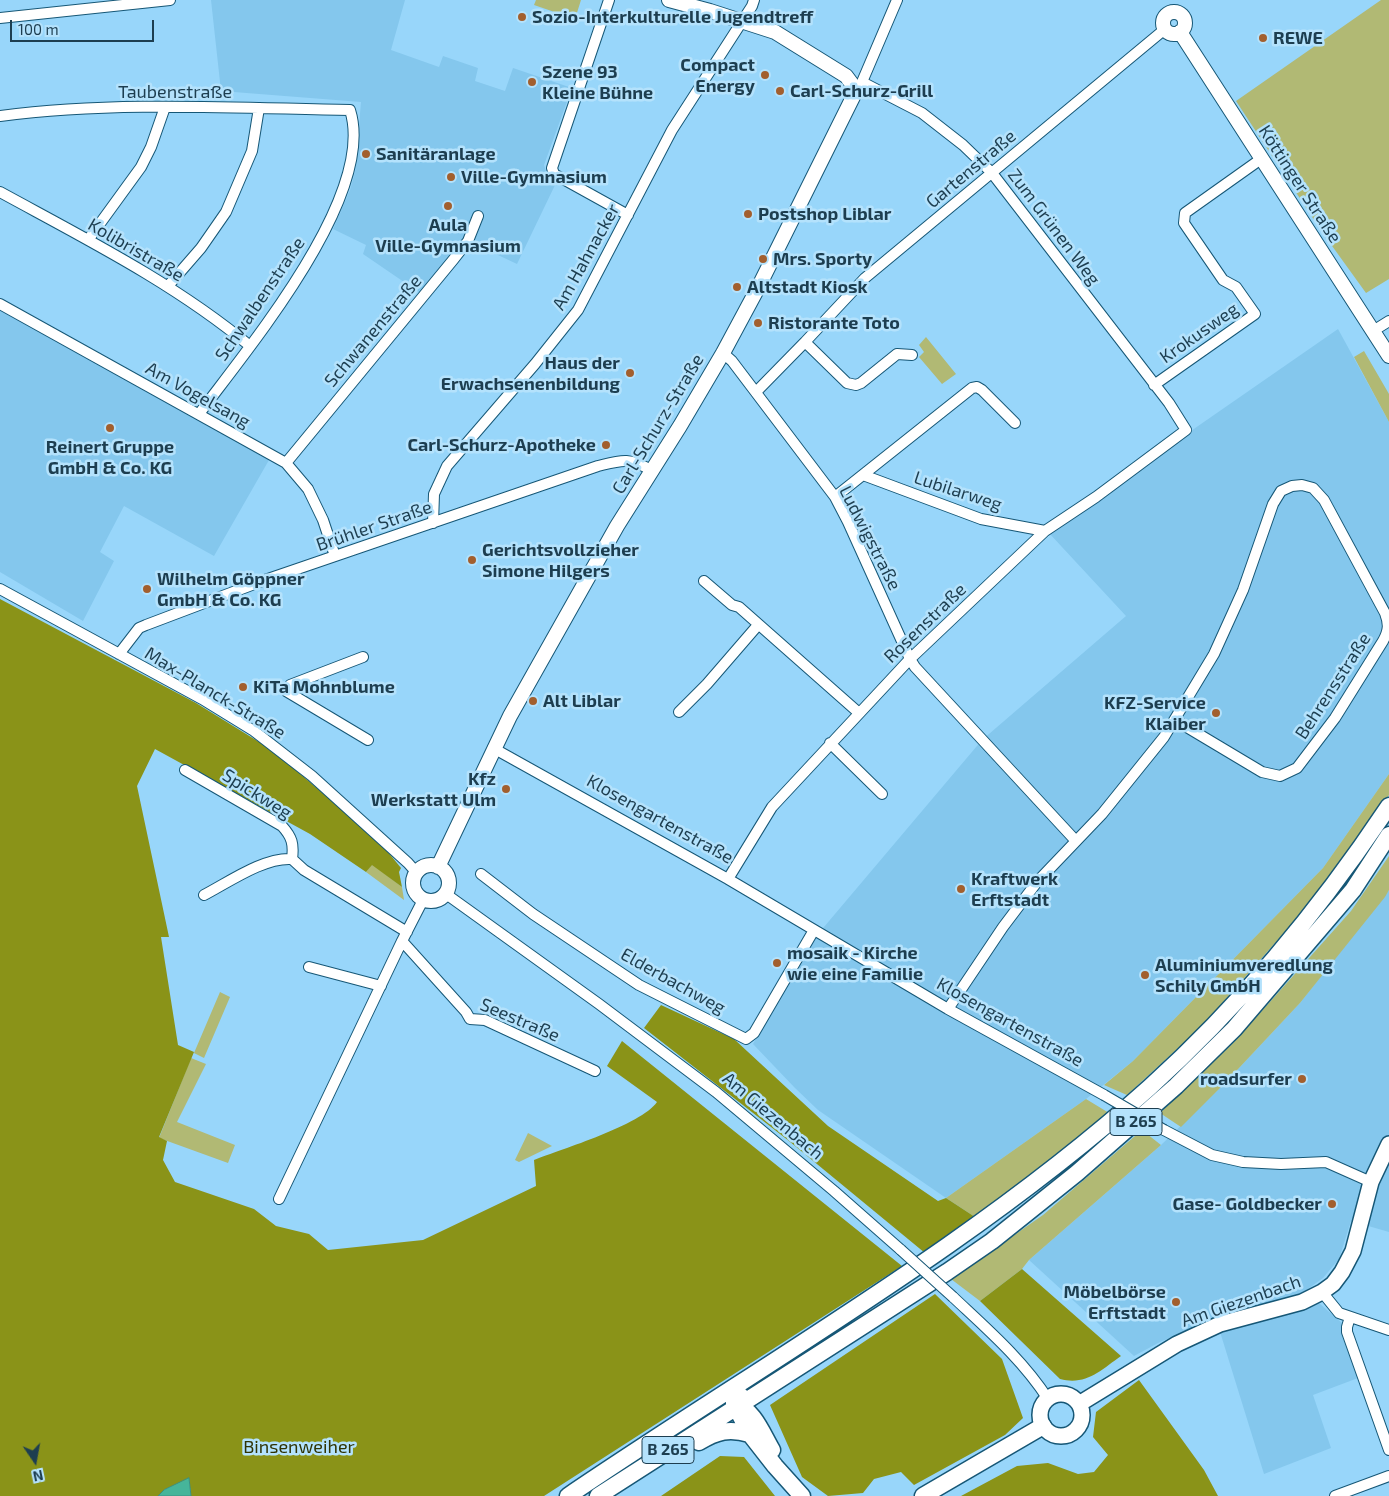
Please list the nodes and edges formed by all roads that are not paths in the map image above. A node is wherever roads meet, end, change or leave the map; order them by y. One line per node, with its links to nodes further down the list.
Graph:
1 (170, 0): 7 (street)
2 (609, 0): 19 (street)
3 (669, 0): 8 (street)
4 (754, 0): 8 (street, Am Hahnacker)
5 (897, 0): 11 (street, Carl-Schurz-Straße)
6 (1167, 6): 9 (street); 10 (street)
7 (0, 18)
8 (742, 21): 11 (street); 19 (street, Am Hahnacker)
9 (1165, 30): 10 (street); 17 (street, Gartenstraße)
10 (1180, 32): 16 (street, Köttinger Straße)
11 (857, 83): 17 (street, Zum Grünen Weg); 28 (street, Carl-Schurz-Straße)
12 (165, 106): 13 (street, Taubenstraße); 15 (street, Taubenstraße); 21 (street)
13 (259, 108): 14 (street, Taubenstraße); 22 (street)
14 (350, 110): 27 (street, Schwalbenstraße)
15 (0, 116)
16 (1261, 159): 25 (street, Köttinger Straße); 31 (street, Krokusweg)
17 (992, 173): 26 (street, Gartenstraße); 31 (street, Zum Grünen Weg)
18 (0, 192): 21 (street, Kolibristraße)
19 (628, 215): 40 (street, Am Hahnacker)
20 (478, 216): 36 (street, Schwanenstraße)
21 (88, 240): 22 (street, Kolibristraße)
22 (168, 286): 27 (street, Kolibristraße)
23 (0, 304): 33 (street, Am Vogelsang)
24 (1389, 321): 25 (street)
25 (1373, 331): 30 (street, Köttinger Straße)
26 (805, 342): 29 (street); 32 (street, Gartenstraße)
27 (250, 346): 33 (street, Schwalbenstraße)
28 (723, 353): 32 (street, Ludwigstraße); 37 (street, Carl-Schurz-Straße)
29 (912, 355)
30 (1389, 356)
31 (1154, 384): 35 (street, Zum Grünen Weg)
32 (756, 392): 39 (street, Ludwigstraße)
33 (199, 414): 36 (street, Am Vogelsang)
34 (1015, 423): 38 (street)
35 (1186, 430): 41 (street, Rosenstraße)
36 (286, 463): 42 (street, Am Vogelsang)
37 (651, 470): 40 (street, Brühler Straße); 54 (street, Carl-Schurz-Straße)
38 (863, 475): 39 (street); 41 (street, Lubilarweg)
39 (834, 497): 48 (street, Ludwigstraße)
40 (433, 523): 42 (street, Brühler Straße)
41 (1045, 531): 48 (street, Rosenstraße)
42 (335, 556): 46 (street, Brühler Straße)
43 (704, 581): 45 (street)
44 (0, 589): 46 (street, Max-Planck-Straße)
45 (758, 626): 49 (street); 50 (street)
46 (120, 654): 62 (street, Max-Planck-Straße)
47 (363, 657): 52 (street)
48 (910, 659): 50 (street, Rosenstraße); 59 (street, Ludwigstraße)
49 (679, 712)
50 (859, 713): 53 (street, Rosenstraße)
51 (1175, 720): 51 (street, Behrensstraße); 59 (street, Behrensstraße)
52 (368, 740)
53 (830, 743): 56 (street); 64 (street, Rosenstraße)
54 (493, 748): 61 (street, Carl-Schurz-Straße); 64 (street, Klosengartenstraße)
55 (185, 770): 60 (street, Spickweg)
56 (882, 794)
57 (1389, 806): 77 (main road, B 265)
58 (1389, 835): 81 (main road, B 265)
59 (1075, 840): 72 (street, Behrensstraße)
60 (292, 859): 66 (street); 69 (street)
61 (438, 867): 62 (street); 65 (street)
62 (416, 872): 67 (street)
63 (481, 874): 68 (street, Elderbachweg)
64 (728, 879): 68 (street, Klosengartenstraße)
65 (446, 894): 67 (street); 82 (street, Am Giezenbach, bridge)
66 (204, 895)
67 (423, 900): 69 (street)
68 (814, 930): 72 (street, Klosengartenstraße)
69 (404, 936): 71 (street); 73 (street, Seestraße)
70 (309, 967): 71 (street)
71 (381, 986): 76 (street)
72 (948, 1009): 75 (street, Klosengartenstraße, bridge)
73 (595, 1071)
74 (1389, 1144): 75 (main road)
75 (1370, 1182): 78 (main road)
76 (279, 1198)
77 (990, 1215): 83 (main road); 87 (main road, B 265)
78 (1322, 1292): 79 (street, Am Giezenbach); 84 (main road, Am Giezenbach)
79 (1350, 1318): 80 (street, Am Giezenbach); 88 (street)
80 (1389, 1330)
81 (776, 1381): 83 (main road, B 265); 86 (main road, B 265)
82 (1048, 1399): 84 (main road); 85 (main road)
83 (739, 1404): 86 (main road); 87 (main road); 91 (main road, B 265)
84 (1079, 1404): 85 (main road)
85 (1043, 1426): 94 (main road)
86 (755, 1432): 92 (main road); 93 (main road)
87 (647, 1442): 90 (main road, B 265)
88 (1389, 1450)
89 (1389, 1476): 95 (street)
90 (568, 1496)
91 (598, 1496)
92 (616, 1496)
93 (802, 1496)
94 (923, 1496)
95 (1334, 1496)

